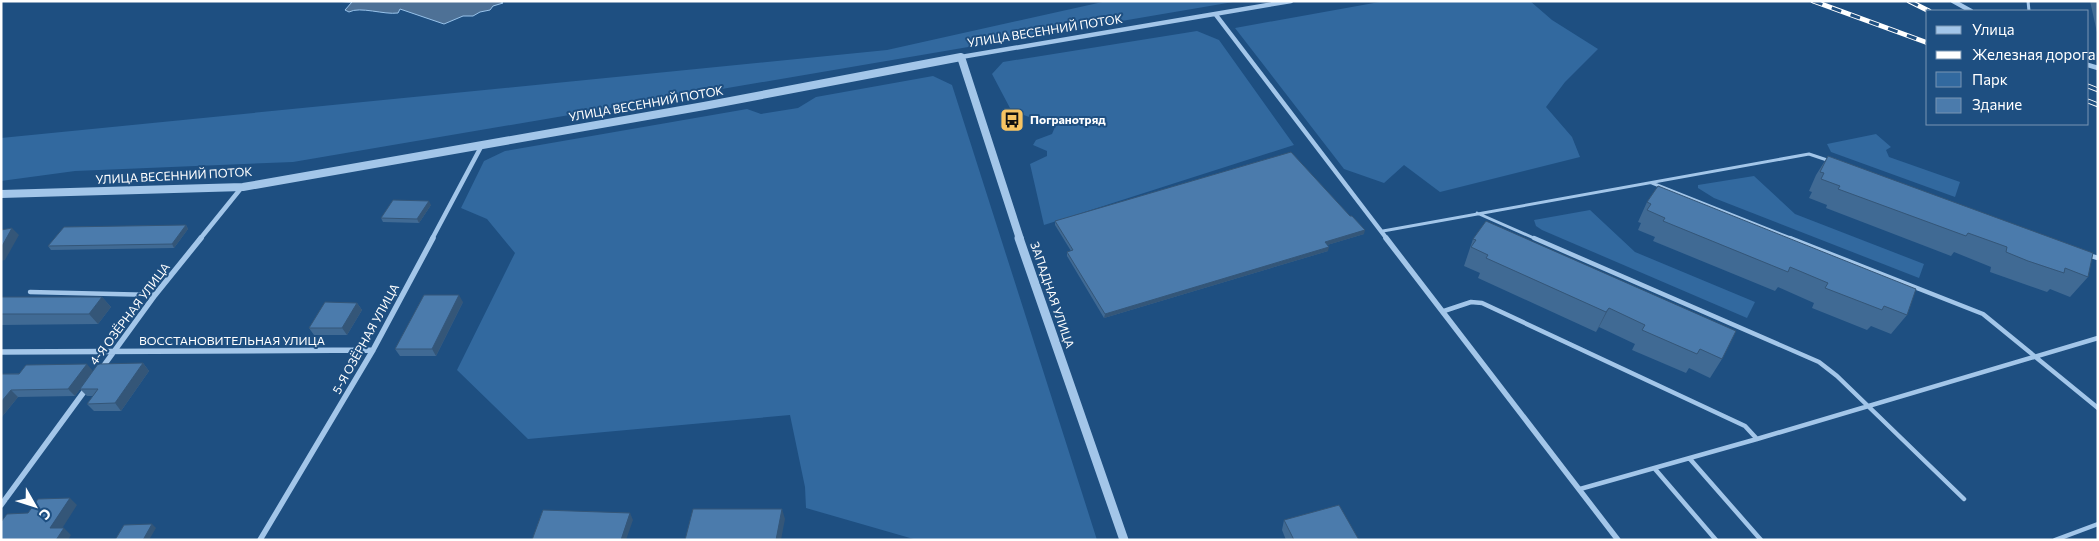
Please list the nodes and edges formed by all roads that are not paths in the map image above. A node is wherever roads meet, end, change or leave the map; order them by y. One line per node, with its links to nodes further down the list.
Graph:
1 (1291, 1): 4 (street, УЛИЦА ВЕСЕННИЙ ПОТОК)
2 (1953, 1): 3 (street)
3 (1969, 10)
4 (1216, 15): 5 (street, УЛИЦА ВЕСЕННИЙ ПОТОК); 12 (street)
5 (961, 57): 6 (street, УЛИЦА ВЕСЕННИЙ ПОТОК); 35 (street, ЗАПАДНАЯ УЛИЦА)
6 (483, 145): 9 (street, УЛИЦА ВЕСЕННИЙ ПОТОК); 19 (street, 5-Я ОЗЁРНАЯ УЛИЦА)
7 (1833, 162): 8 (lane)
8 (1652, 183): 11 (lane); 22 (lane)
9 (243, 187): 10 (street, УЛИЦА ВЕСЕННИЙ ПОТОК); 16 (street, 4-Я ОЗЁРНАЯ УЛИЦА)
10 (1, 194)
11 (1477, 213): 12 (lane); 25 (lane)
12 (1382, 231): 17 (street)
13 (2080, 252): 14 (lane)
14 (2098, 258)
15 (30, 292): 16 (lane)
16 (155, 295): 21 (street, 4-Я ОЗЁРНАЯ УЛИЦА)
17 (1444, 311): 27 (lane); 30 (street)
18 (2098, 338): 22 (lane)
19 (373, 350): 21 (street, ВОССТАНОВИТЕЛЬНАЯ УЛИЦА); 34 (street, 5-Я ОЗЁРНАЯ УЛИЦА)
20 (1, 352): 21 (street, ВОССТАНОВИТЕЛЬНАЯ УЛИЦА)
21 (114, 352): 23 (street, 4-Я ОЗЁРНАЯ УЛИЦА)
22 (2035, 356): 25 (lane); 26 (lane)
23 (96, 376)
24 (90, 384): 32 (street, 4-Я ОЗЁРНАЯ УЛИЦА)
25 (1867, 406): 27 (lane); 31 (lane)
26 (2098, 408)
27 (1756, 440): 28 (lane)
28 (1690, 459): 29 (lane); 38 (lane)
29 (1655, 469): 30 (lane); 37 (lane)
30 (1580, 488): 36 (street)
31 (1964, 499)
32 (1, 504)
33 (2098, 524): 39 (lane)
34 (260, 540)
35 (1124, 540)
36 (1618, 540)
37 (1716, 540)
38 (1761, 540)
39 (2055, 540)

